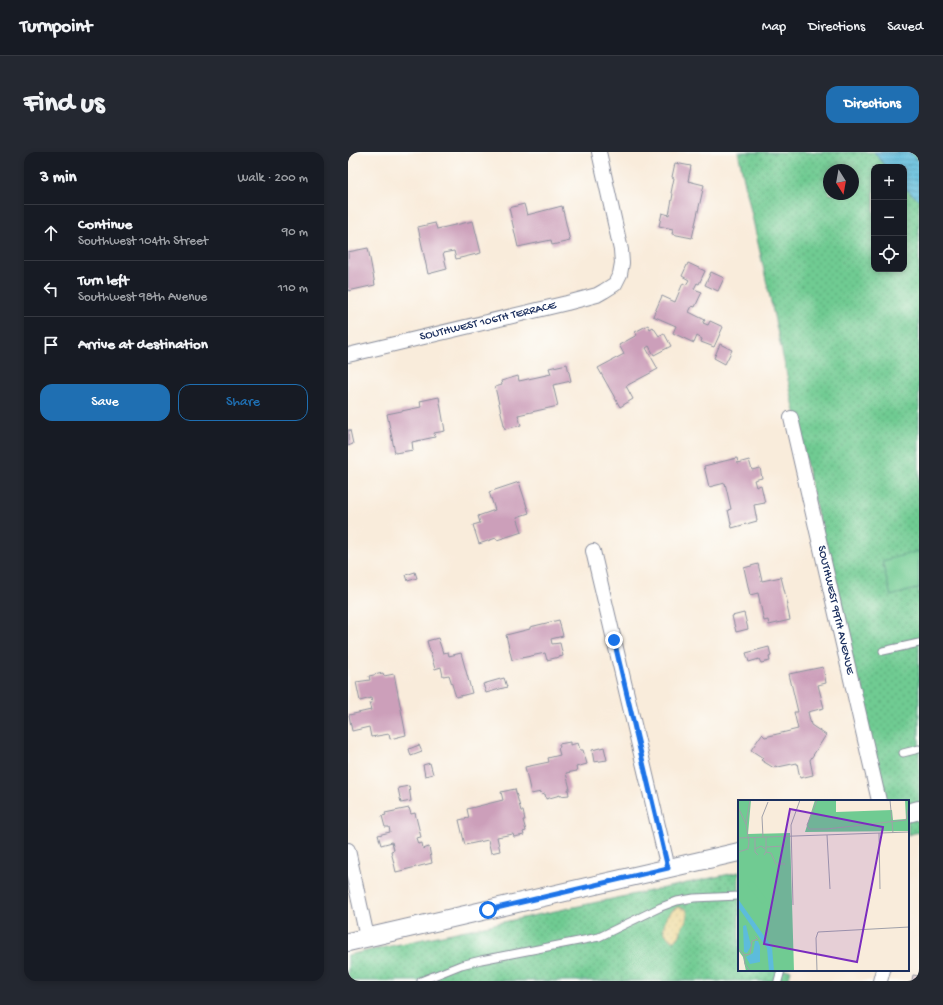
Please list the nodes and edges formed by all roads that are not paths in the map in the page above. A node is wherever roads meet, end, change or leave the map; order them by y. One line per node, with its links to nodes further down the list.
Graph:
1 (599, 152): 2 (street, SOUTHWEST 106TH TERRACE)
2 (348, 355)
3 (791, 418): 9 (street, SOUTHWEST 99TH AVENUE)
4 (593, 551): 14 (street)
5 (919, 643): 6 (lane)
6 (883, 651)
7 (919, 749): 8 (lane)
8 (903, 753)
9 (879, 800)
10 (919, 810): 11 (street)
11 (909, 813)
12 (348, 850): 16 (street)
13 (738, 852): 14 (street)
14 (668, 868): 16 (street)
15 (738, 896): 20 (lane)
16 (367, 937): 17 (street)
17 (348, 942)
18 (781, 971): 21 (lane)
19 (883, 971): 22 (street)
20 (421, 981)
21 (778, 981)
22 (880, 981)

